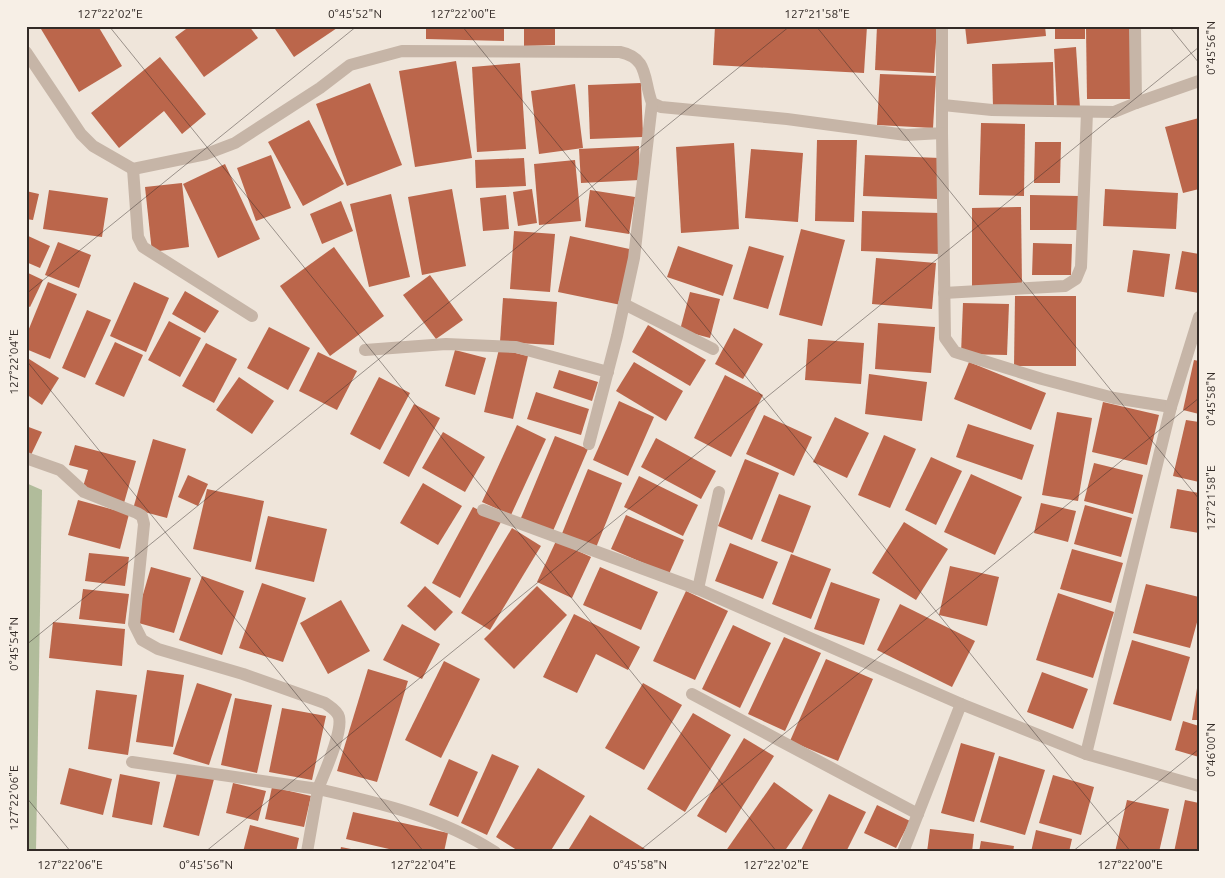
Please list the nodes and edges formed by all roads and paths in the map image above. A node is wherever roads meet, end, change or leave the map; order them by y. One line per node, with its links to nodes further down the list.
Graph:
1 (942, 26): 7 (street)
2 (1135, 26): 6 (street)
3 (26, 52): 10 (street)
4 (1199, 81): 6 (street)
5 (652, 103): 9 (street); 10 (street); 12 (street)
6 (1136, 103): 8 (street)
7 (943, 105): 8 (street); 9 (street)
8 (1087, 112): 11 (street)
9 (942, 133): 11 (street)
10 (133, 169): 13 (street)
11 (944, 293): 18 (street)
12 (624, 304): 15 (street); 17 (street)
13 (252, 316)
14 (1199, 317): 18 (street)
15 (713, 349)
16 (365, 350): 17 (street)
17 (608, 372): 19 (street)
18 (1171, 407): 26 (street)
19 (590, 444)
20 (26, 458): 29 (street)
21 (719, 492): 23 (street)
22 (483, 510): 23 (street)
23 (698, 589): 25 (street)
24 (692, 694): 30 (street)
25 (961, 704): 26 (street); 30 (street)
26 (1086, 754): 28 (street)
27 (132, 762): 29 (street)
28 (1199, 786)
29 (318, 789): 31 (street); 32 (street)
30 (918, 814): 33 (street)
31 (307, 852)
32 (495, 852)
33 (902, 852)

